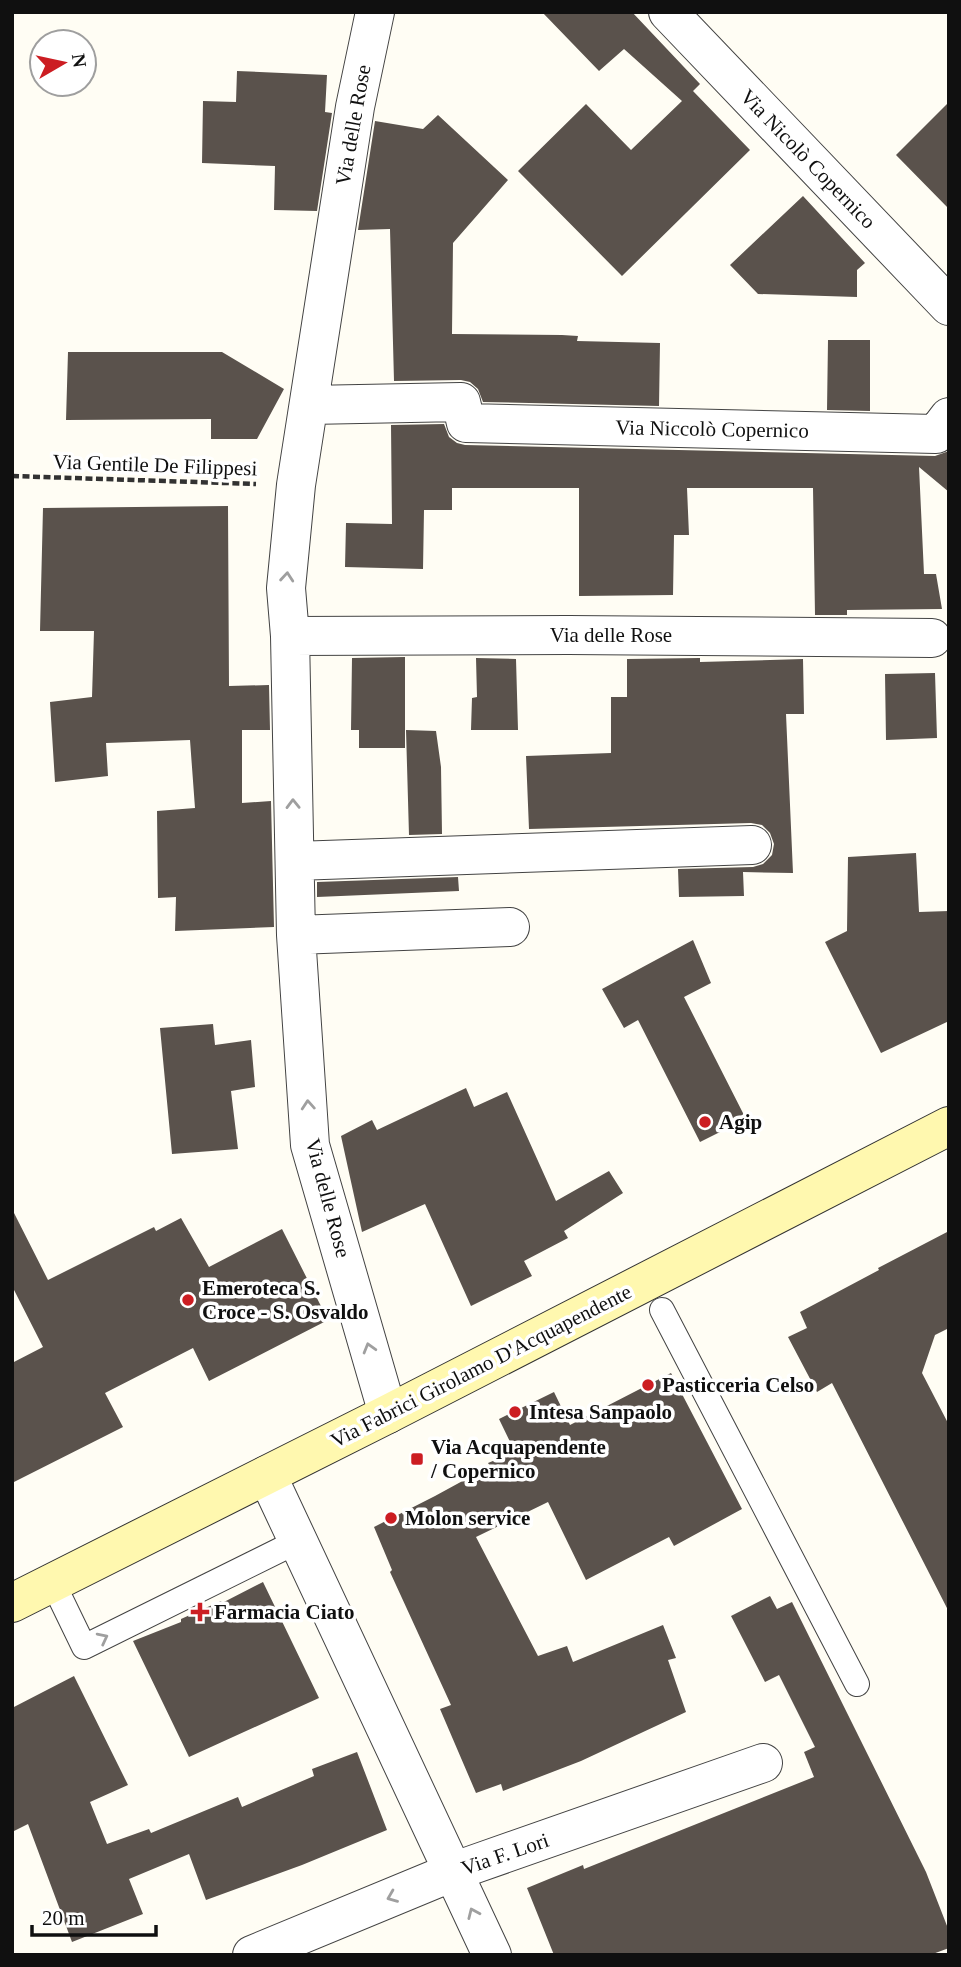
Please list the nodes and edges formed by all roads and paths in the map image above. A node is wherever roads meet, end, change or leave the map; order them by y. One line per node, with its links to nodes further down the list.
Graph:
1 (375, 12): 4 (street, Via delle Rose)
2 (668, 12): 3 (street, Via Nicolò Copernico)
3 (949, 306)
4 (309, 405): 5 (street, Via Niccolò Copernico); 7 (street, Via delle Rose)
5 (949, 417)
6 (12, 476): 7 (path, Via Gentile De Filippesi)
7 (296, 485): 8 (street, Via delle Rose, one-way to 7)
8 (290, 636): 9 (street, Via delle Rose); 11 (street, Via delle Rose, one-way to 8)
9 (932, 638)
10 (752, 845): 11 (street)
11 (295, 861): 13 (street, Via delle Rose)
12 (510, 927): 13 (street)
13 (296, 935): 16 (street, Via delle Rose, one-way to 13)
14 (949, 1126): 16 (main road, Via Fabrici Girolamo D'Acquapendente)
15 (662, 1310): 21 (lane)
16 (388, 1414): 17 (main road, Via Fabrici Girolamo D'Acquapendente)
17 (267, 1475): 18 (street); 19 (main road, Via Fabrici Girolamo D'Acquapendente)
18 (298, 1541): 19 (lane, one-way to 18); 23 (street)
19 (53, 1583): 20 (main road, Via Fabrici Girolamo D'Acquapendente)
20 (12, 1603)
21 (857, 1684)
22 (762, 1763): 23 (street, Via F. Lori)
23 (455, 1871): 24 (street, Via F. Lori, one-way to 24); 25 (street, one-way to 23)
24 (252, 1955)
25 (492, 1955)

